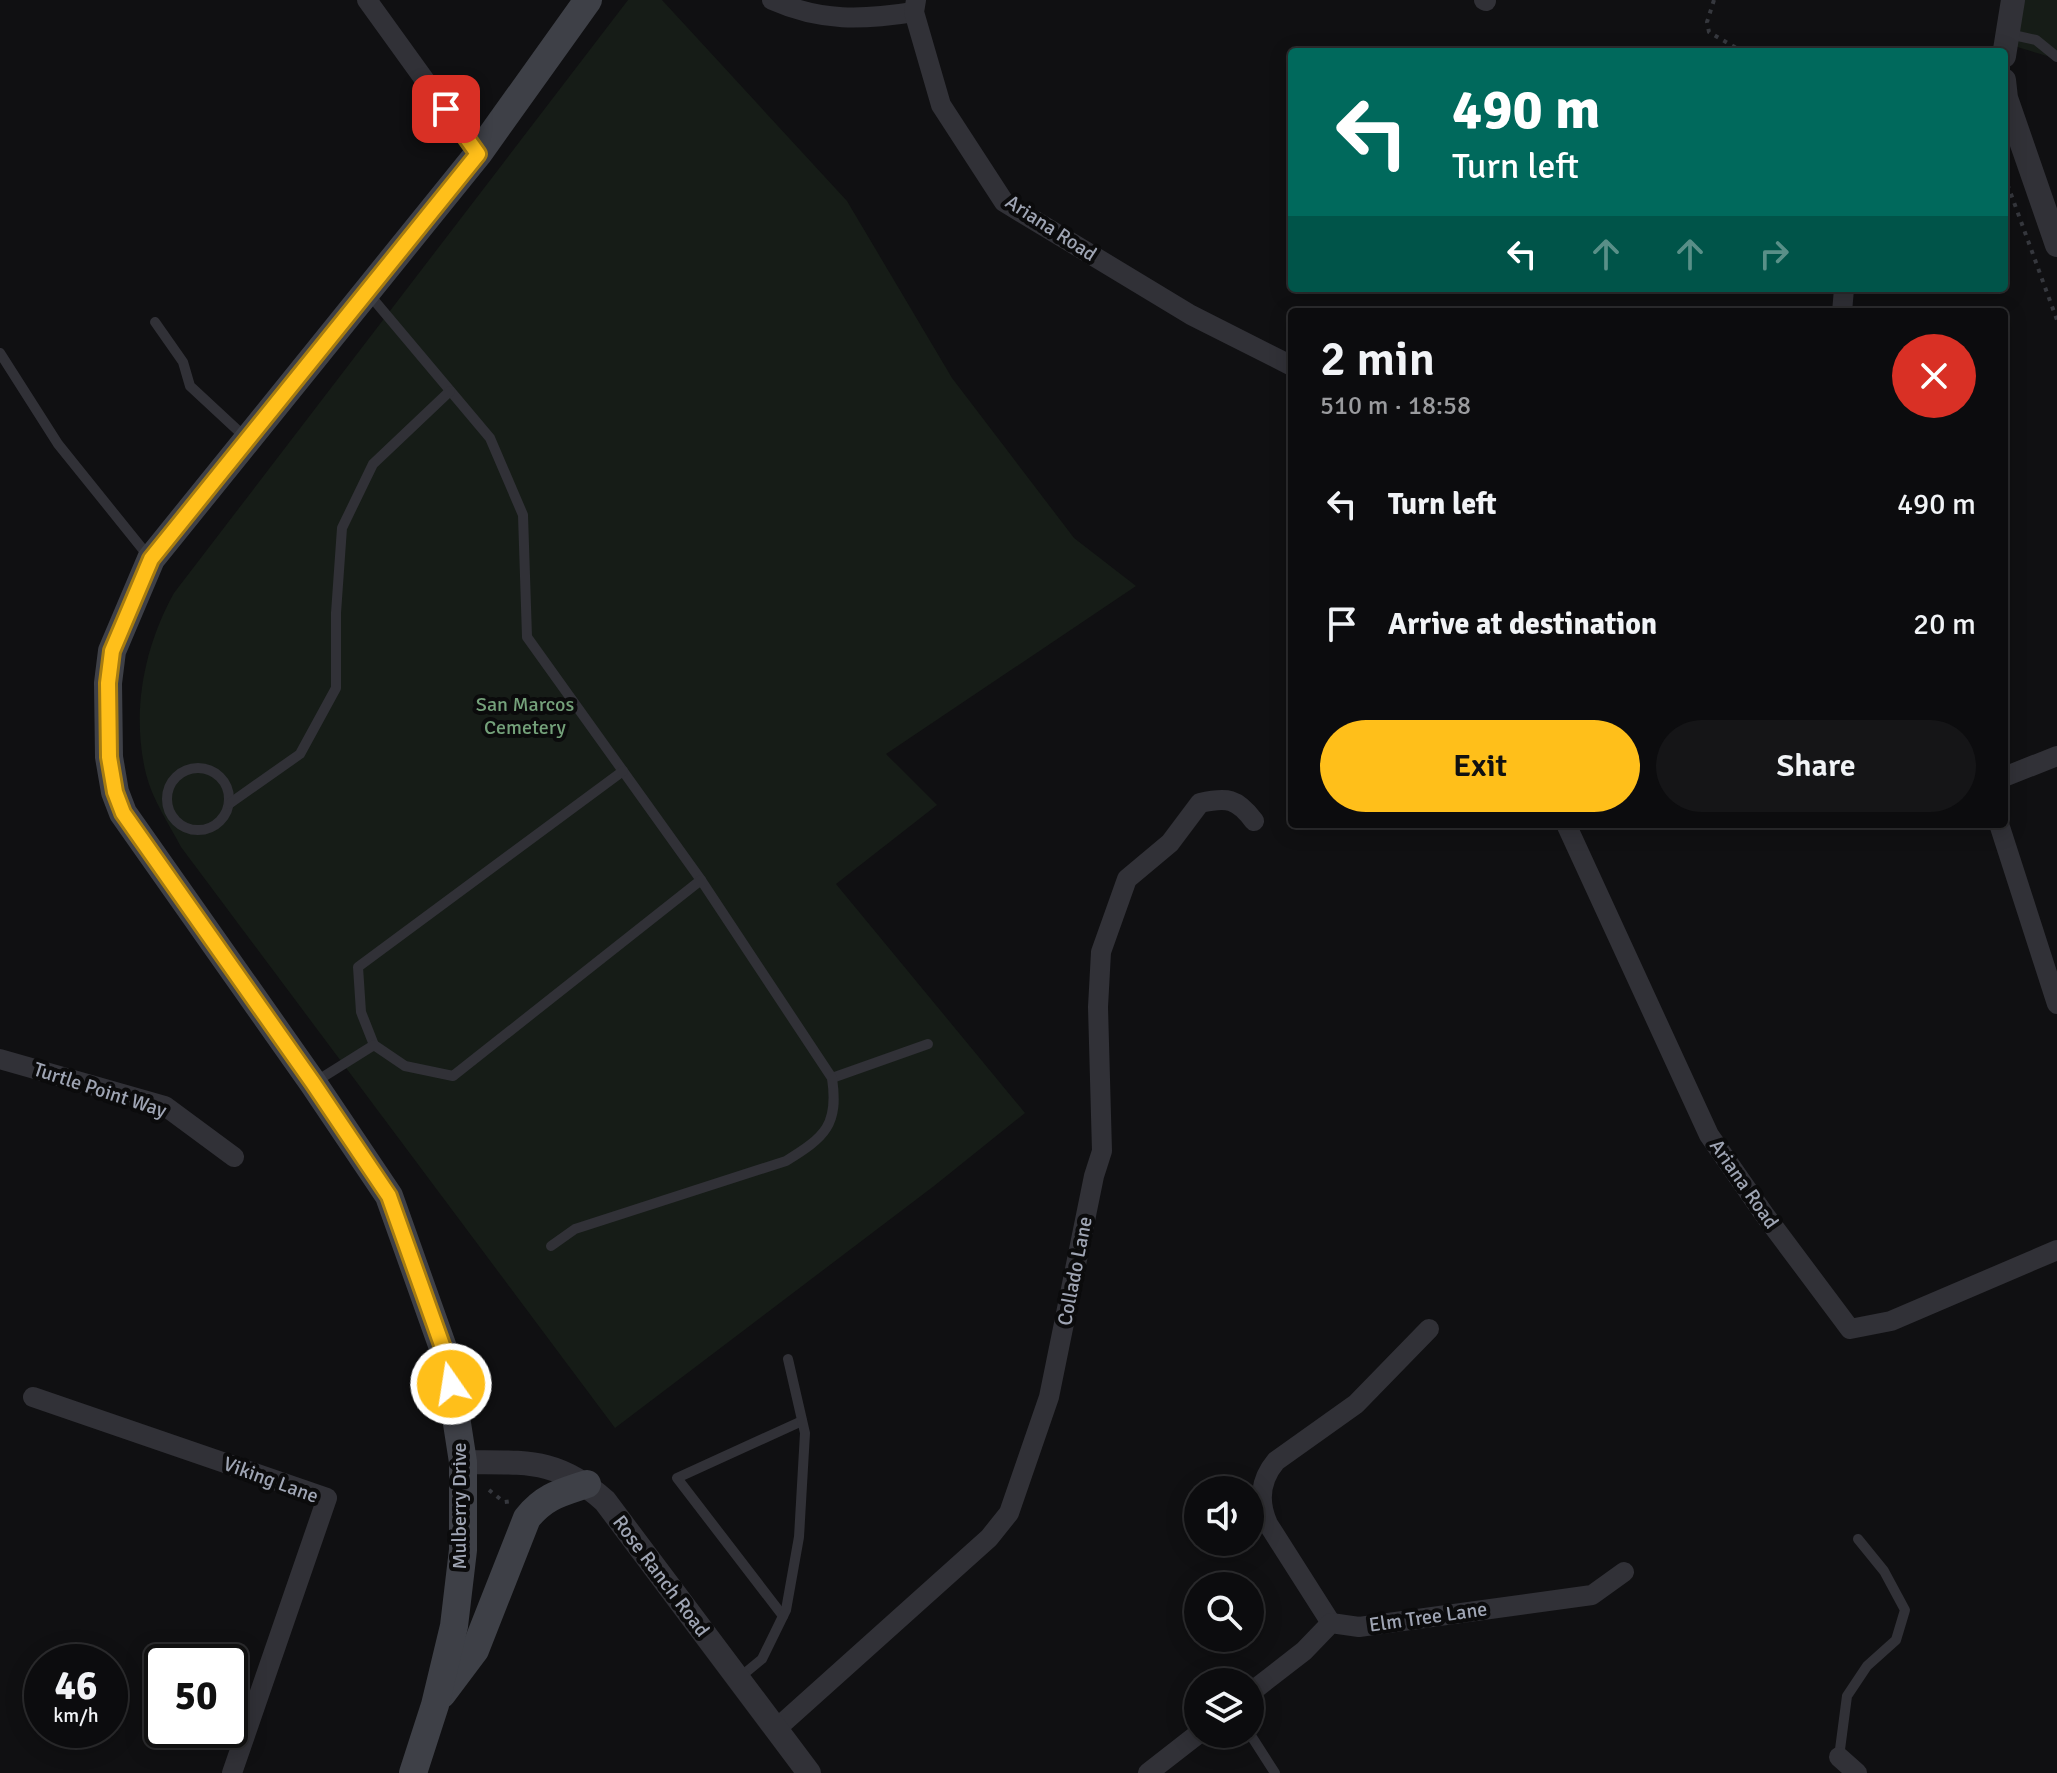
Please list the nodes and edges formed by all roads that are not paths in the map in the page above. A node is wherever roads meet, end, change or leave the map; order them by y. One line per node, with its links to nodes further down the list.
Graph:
1 (367, 0): 9 (street)
2 (588, 0): 9 (main road, Mulberry Drive)
3 (772, 0): 5 (street)
4 (2013, 0): 6 (street)
5 (915, 6): 14 (street, Ariana Road)
6 (2005, 44): 7 (lane)
7 (2057, 57)
8 (2008, 104): 10 (street)
9 (478, 154): 11 (main road, Mulberry Drive)
10 (2057, 245)
11 (367, 292): 15 (lane); 16 (main road, Mulberry Drive)
12 (155, 322): 16 (lane)
13 (0, 353): 17 (lane)
14 (1288, 364)
15 (450, 391): 19 (lane); 21 (lane)
16 (247, 439): 17 (main road, Mulberry Drive)
17 (151, 559): 31 (main road, Mulberry Drive)
18 (2057, 756): 20 (street)
19 (623, 771): 25 (lane); 28 (lane)
20 (2008, 775)
21 (229, 804): 21 (lane)
22 (1254, 821): 48 (street, Collado Lane)
23 (1568, 828): 34 (street, Ariana Road)
24 (2000, 828): 26 (street)
25 (701, 880): 28 (lane); 30 (lane)
26 (2057, 1004)
27 (928, 1044): 30 (lane)
28 (374, 1045): 31 (lane)
29 (0, 1059): 32 (street, Turtle Point Way)
30 (832, 1078): 33 (lane)
31 (313, 1083): 39 (main road, Mulberry Drive)
32 (234, 1157)
33 (551, 1246)
34 (2057, 1250)
35 (1429, 1329): 44 (street)
36 (788, 1359): 38 (lane)
37 (33, 1397): 52 (street, Viking Lane)
38 (802, 1421): 43 (lane); 43 (lane)
39 (463, 1462): 40 (street, Rose Ranch Road); 47 (main road, Mulberry Drive)
40 (587, 1484): 45 (street, Rose Ranch Road); 47 (main road)
41 (1858, 1539): 51 (lane)
42 (1624, 1572): 44 (street, Elm Tree Lane)
43 (783, 1616): 45 (lane)
44 (1331, 1623): 46 (street)
45 (738, 1679): 48 (street, Rose Ranch Road)
46 (1264, 1682)
47 (435, 1705): 53 (main road, Mulberry Drive)
48 (775, 1730): 54 (street, Rose Ranch Road)
49 (1184, 1745): 55 (street)
50 (1259, 1748): 56 (lane)
51 (1839, 1757): 57 (street)
52 (232, 1773)
53 (413, 1773)
54 (809, 1773)
55 (1148, 1773)
56 (1275, 1773)
57 (1857, 1773)

